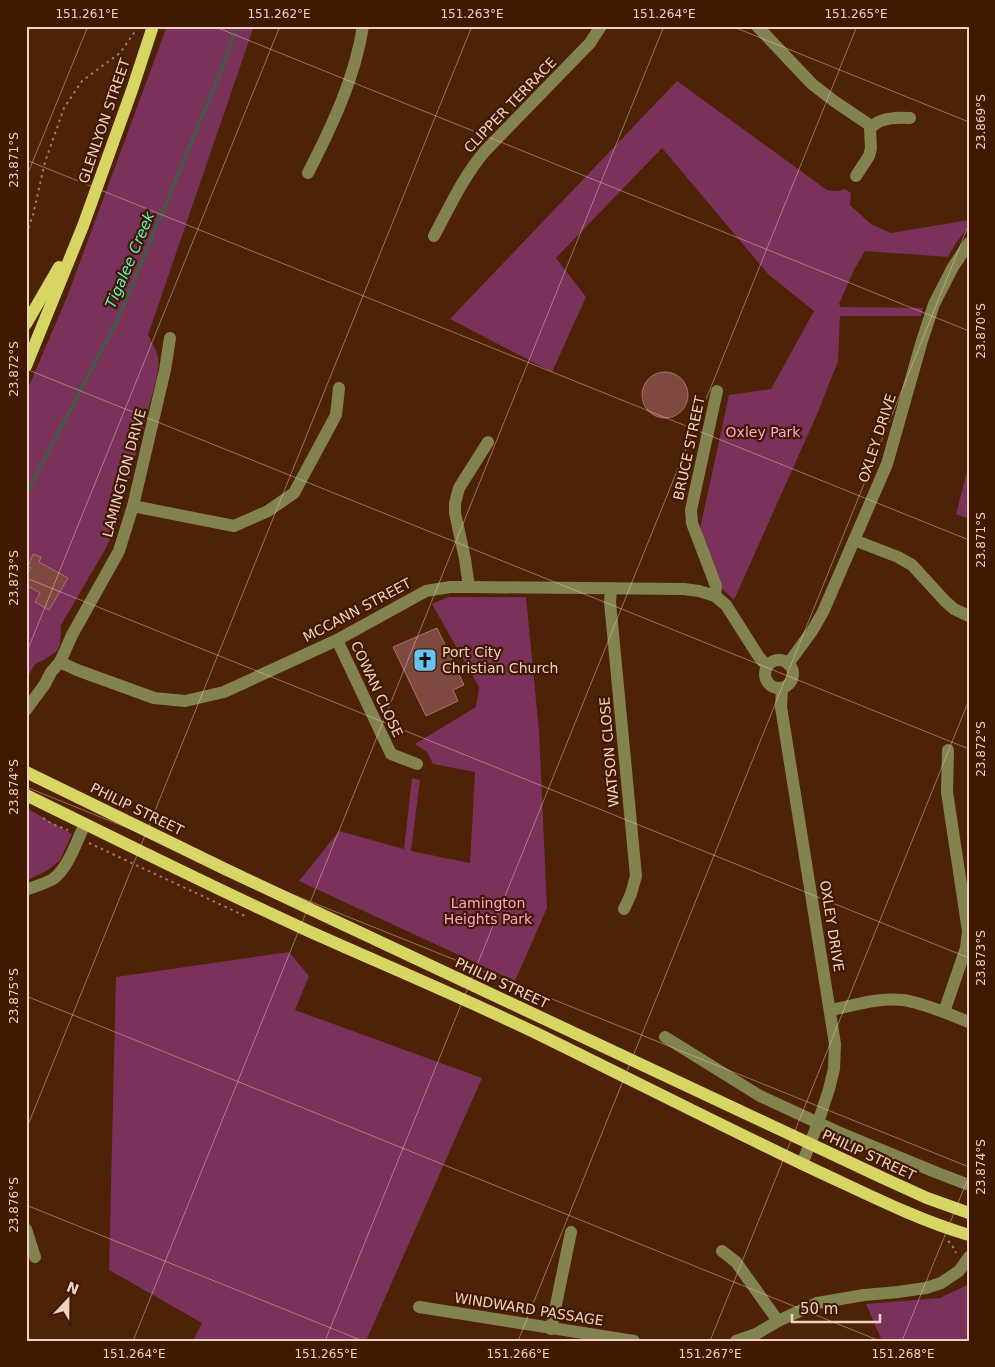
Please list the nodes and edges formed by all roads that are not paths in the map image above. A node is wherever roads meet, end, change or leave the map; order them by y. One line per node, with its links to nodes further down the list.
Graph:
1 (153, 26): 9 (main road, GLENLYON STREET)
2 (363, 26): 7 (street)
3 (601, 26): 10 (street, CLIPPER TERRACE)
4 (757, 26): 6 (street)
5 (910, 118): 6 (street)
6 (872, 126): 8 (street)
7 (308, 173)
8 (856, 176)
9 (83, 226): 12 (main road, GLENLYON STREET); 14 (main road, GLENLYON STREET)
10 (434, 236)
11 (969, 243): 19 (street, OXLEY DRIVE)
12 (26, 324)
13 (170, 338): 18 (street, LAMINGTON DRIVE)
14 (26, 366)
15 (339, 388): 18 (street)
16 (717, 391): 22 (street, BRUCE STREET)
17 (488, 442): 20 (street)
18 (133, 506): 25 (street, LAMINGTON DRIVE)
19 (854, 540): 23 (street); 26 (street, OXLEY DRIVE)
20 (469, 587): 21 (street, MCCANN STREET); 24 (street, MCCANN STREET)
21 (611, 589): 22 (street, MCCANN STREET); 36 (street, WATSON CLOSE)
22 (715, 596): 27 (street)
23 (969, 616)
24 (337, 640): 25 (street, MCCANN STREET); 31 (street, COWAN CLOSE)
25 (60, 662): 29 (street, LAMINGTON DRIVE)
26 (788, 664): 27 (street); 28 (street)
27 (767, 666): 28 (street)
28 (782, 688): 37 (street, OXLEY DRIVE)
29 (26, 710)
30 (948, 750): 38 (street)
31 (416, 764)
32 (26, 772): 42 (main road, PHILIP STREET)
33 (26, 795): 34 (main road)
34 (85, 824): 35 (street); 43 (main road)
35 (26, 890)
36 (624, 909)
37 (830, 1010): 38 (street); 41 (street, OXLEY DRIVE)
38 (944, 1012): 39 (street)
39 (969, 1022)
40 (664, 1037): 41 (street)
41 (818, 1123): 42 (street, OXLEY DRIVE); 44 (street)
42 (810, 1144): 43 (street, OXLEY DRIVE); 45 (main road, PHILIP STREET)
43 (802, 1164): 48 (main road)
44 (969, 1185)
45 (969, 1214)
46 (26, 1229): 51 (street)
47 (571, 1232): 54 (street)
48 (969, 1235)
49 (722, 1251): 53 (street)
50 (969, 1257): 53 (street)
51 (35, 1258)
52 (419, 1307): 54 (street, WINDWARD PASSAGE)
53 (778, 1321): 56 (street)
54 (551, 1329): 55 (street, WINDWARD PASSAGE)
55 (634, 1341)
56 (736, 1341)

